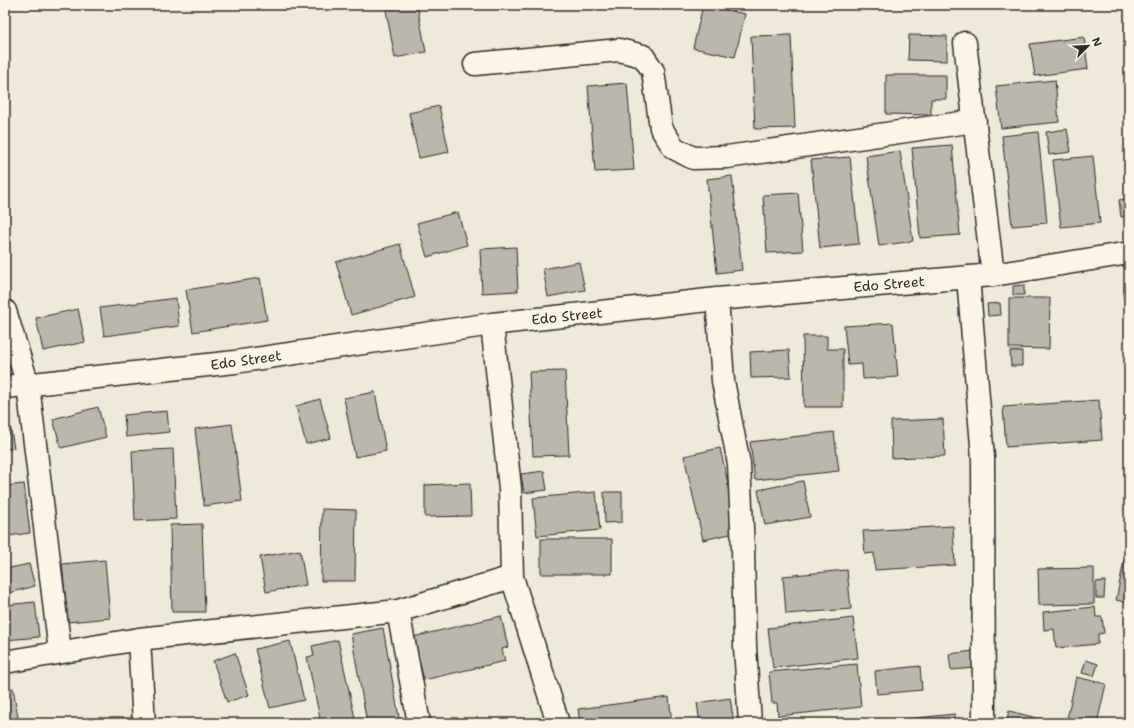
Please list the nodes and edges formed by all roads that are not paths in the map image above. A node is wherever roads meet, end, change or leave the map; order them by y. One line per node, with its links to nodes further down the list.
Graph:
1 (965, 43): 3 (street)
2 (475, 64): 3 (street)
3 (975, 120): 5 (street)
4 (1129, 253): 5 (street, Edo Street)
5 (993, 275): 6 (street, Edo Street)
6 (968, 277): 7 (street, Edo Street); 21 (street)
7 (717, 299): 9 (street, Edo Street); 20 (street)
8 (5, 311): 10 (street)
9 (492, 324): 10 (street, Edo Street); 12 (street)
10 (28, 385): 11 (street, Edo Street); 15 (street)
11 (5, 387)
12 (512, 577): 13 (street); 19 (street)
13 (398, 611): 14 (street); 18 (street)
14 (139, 639): 15 (street); 17 (street)
15 (60, 652): 16 (street)
16 (5, 662)
17 (144, 723)
18 (419, 723)
19 (558, 723)
20 (750, 723)
21 (984, 723)

